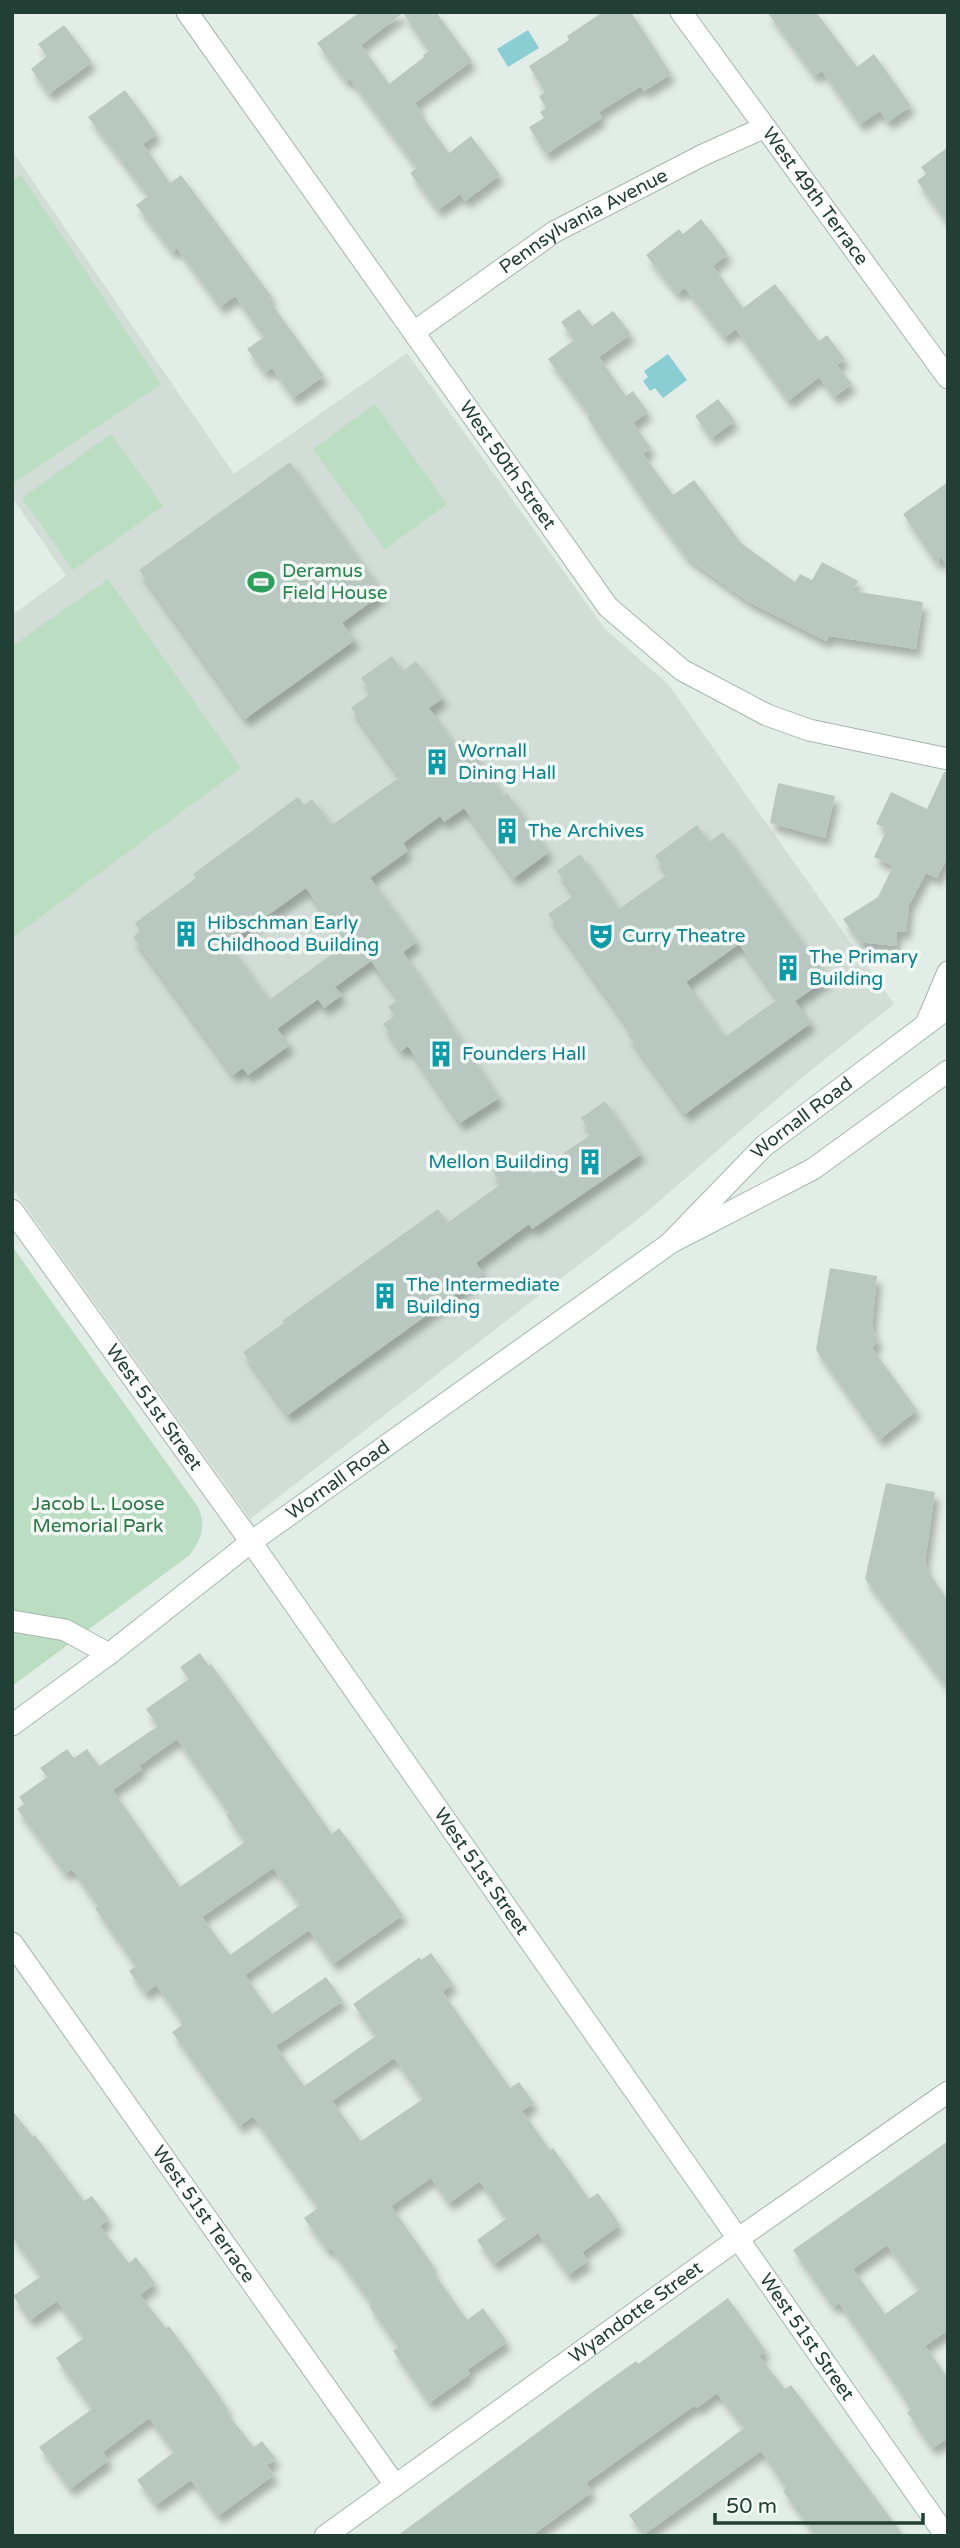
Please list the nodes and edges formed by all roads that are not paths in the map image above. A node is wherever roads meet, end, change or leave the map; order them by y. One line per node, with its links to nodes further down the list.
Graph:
1 (187, 12): 4 (street, West 50th Street)
2 (681, 12): 3 (street, West 49th Terrace)
3 (765, 127): 4 (street, Pennsylvania Avenue); 5 (street, West 49th Terrace)
4 (414, 332): 6 (street, West 50th Street)
5 (948, 379)
6 (948, 759)
7 (948, 972): 9 (street)
8 (948, 1008): 9 (street, Wornall Road)
9 (926, 1024): 12 (street, Wornall Road)
10 (947, 1075): 12 (street, Wornall Road)
11 (12, 1210): 13 (street, West 51st Street)
12 (669, 1244): 13 (street, Wornall Road)
13 (251, 1542): 15 (street, Wornall Road); 19 (street, West 51st Street)
14 (12, 1620): 15 (street)
15 (108, 1654): 16 (street, Wornall Road)
16 (12, 1725)
17 (12, 1942): 20 (street, West 51st Terrace)
18 (948, 2092): 19 (street, Wyandotte Street)
19 (739, 2238): 20 (street, Wyandotte Street); 22 (street, West 51st Street)
20 (395, 2485): 21 (street, Wyandotte Street)
21 (325, 2536)
22 (946, 2536)

